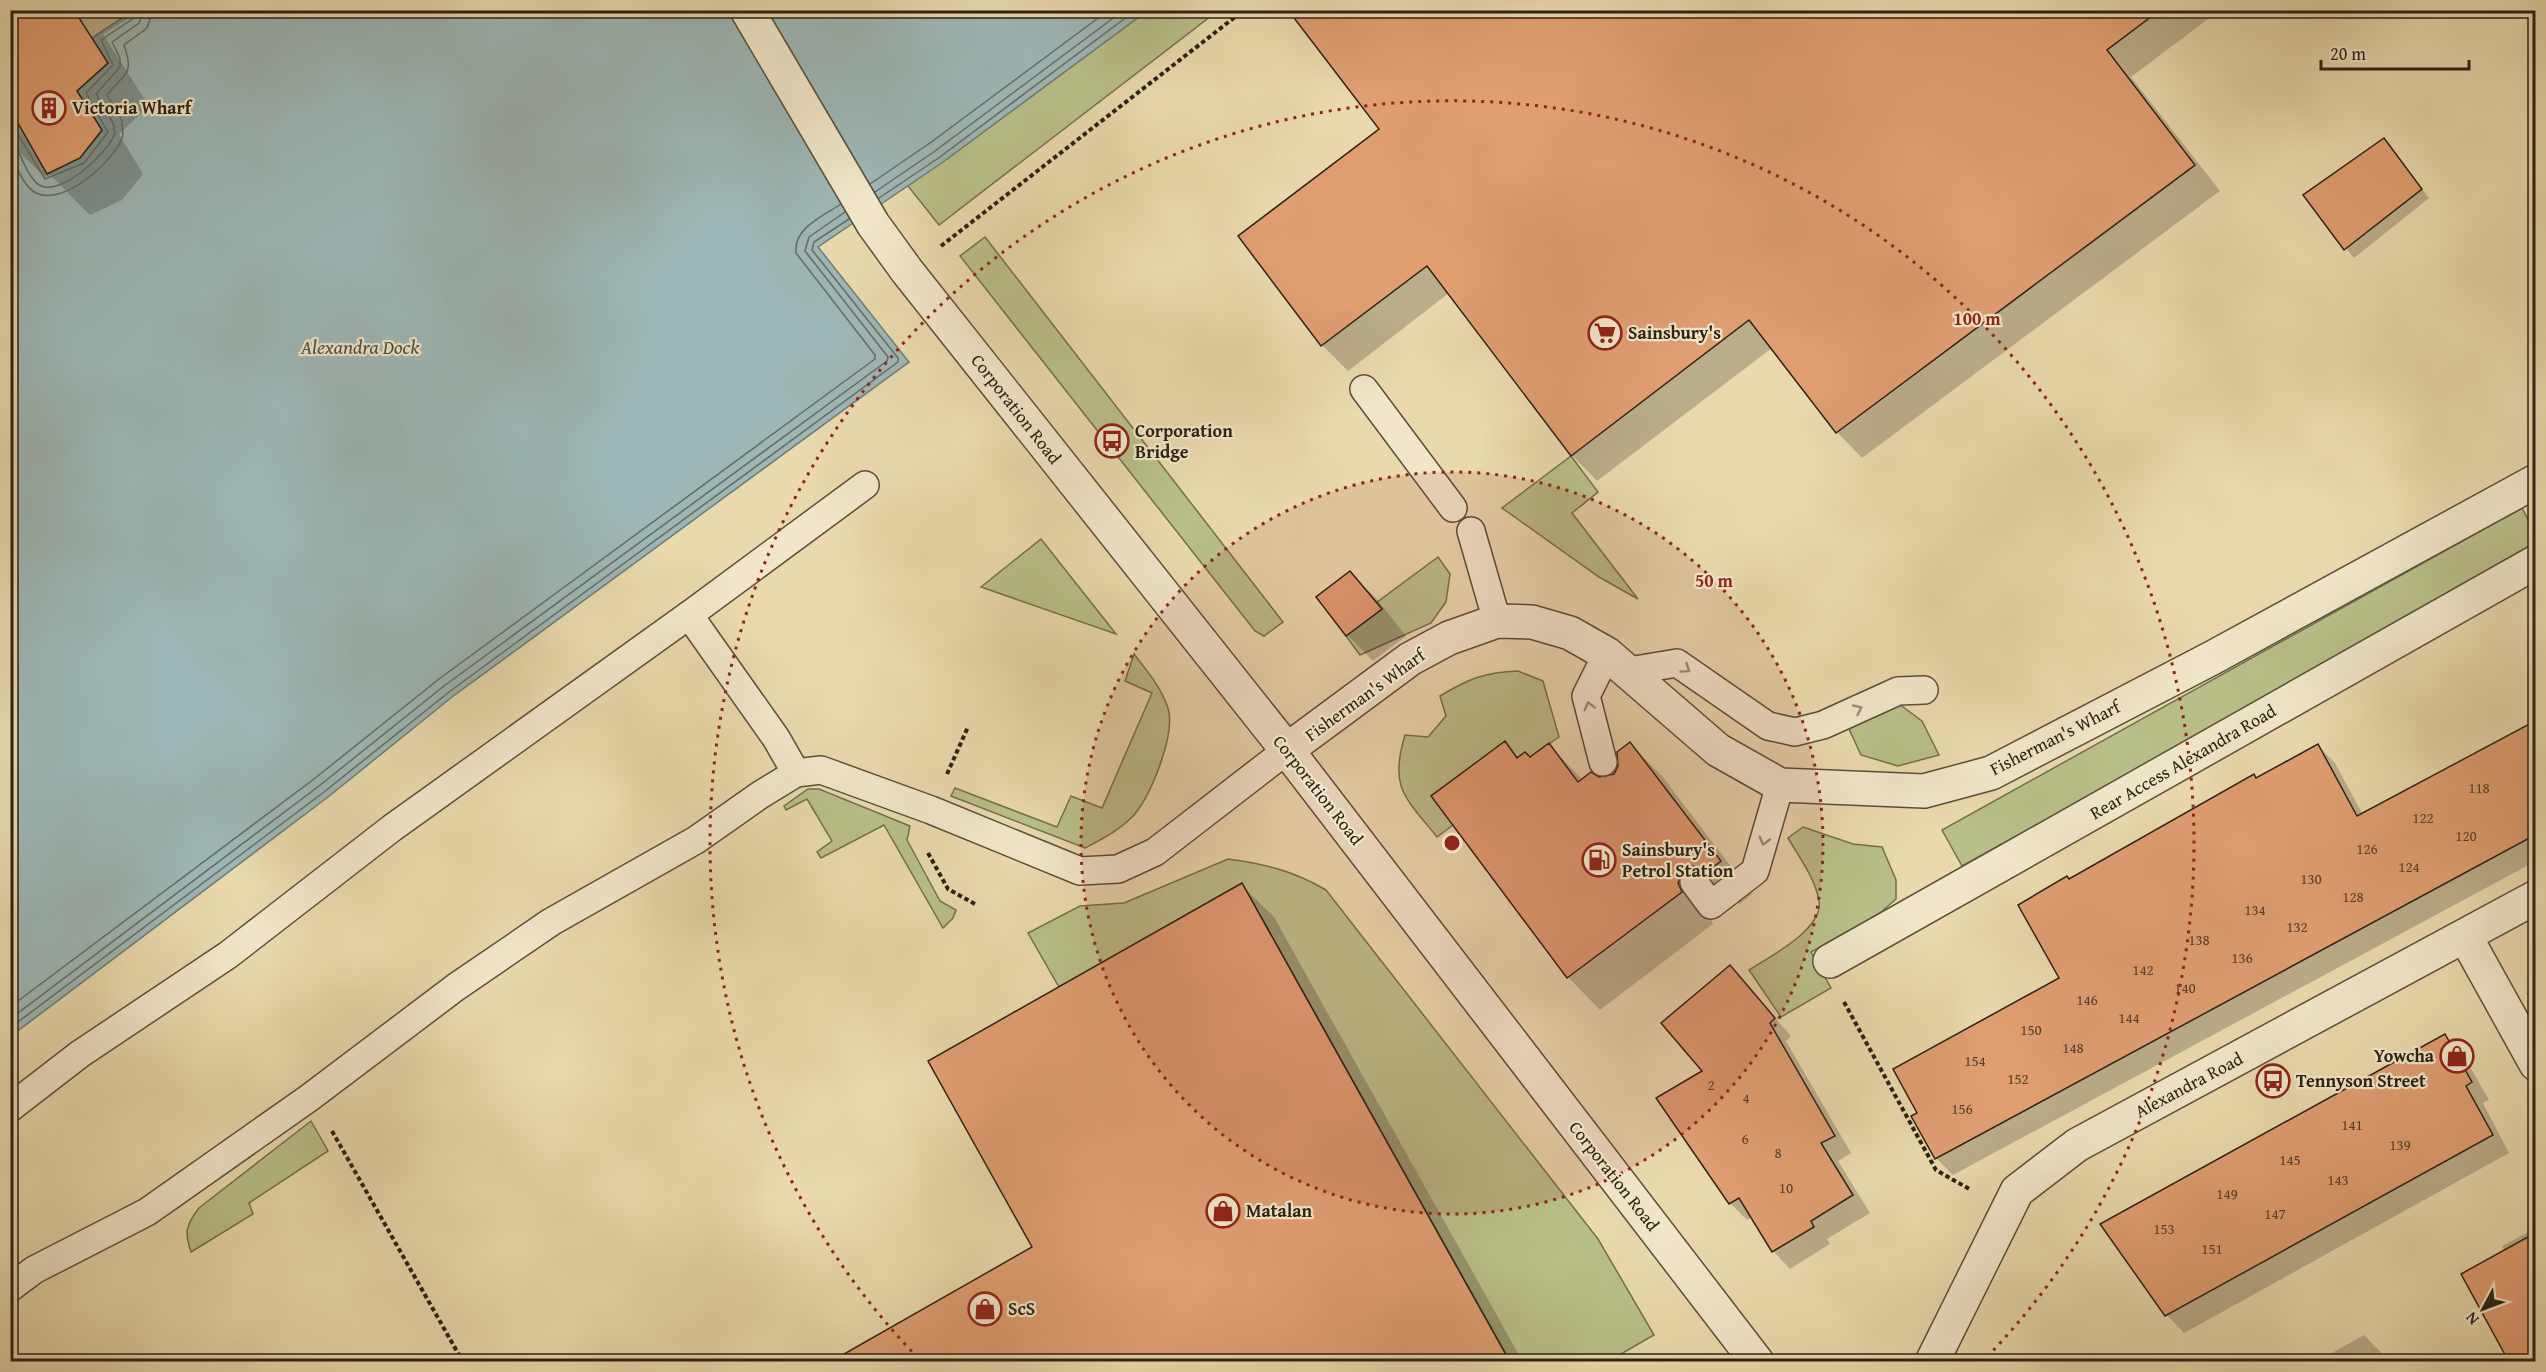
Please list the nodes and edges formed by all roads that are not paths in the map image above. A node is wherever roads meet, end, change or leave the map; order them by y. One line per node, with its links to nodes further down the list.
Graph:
1 (747, 10): 12 (street, Corporation Road)
2 (1364, 388): 5 (lane)
3 (2535, 481): 15 (street, Fisherman's Wharf)
4 (865, 485): 8 (lane)
5 (1453, 508)
6 (1471, 531): 9 (lane)
7 (2535, 562): 19 (street, Rear Access Alexandra Road)
8 (688, 615): 14 (lane); 21 (lane)
9 (1497, 621): 10 (street, Fisherman's Wharf); 12 (street, Fisherman's Wharf)
10 (1618, 662): 11 (lane, one-way to 11); 13 (lane, one-way to 10); 15 (street, Fisherman's Wharf)
11 (1924, 690)
12 (1287, 750): 14 (lane); 23 (street, Corporation Road)
13 (1603, 762)
14 (796, 773): 22 (lane)
15 (1780, 785): 16 (lane, one-way to 16)
16 (1694, 882)
17 (2535, 897): 18 (street, Alexandra Road)
18 (2465, 936): 20 (street); 24 (street, Alexandra Road)
19 (1830, 962)
20 (2535, 1065)
21 (10, 1108)
22 (10, 1288)
23 (1757, 1362)
24 (1932, 1362)

